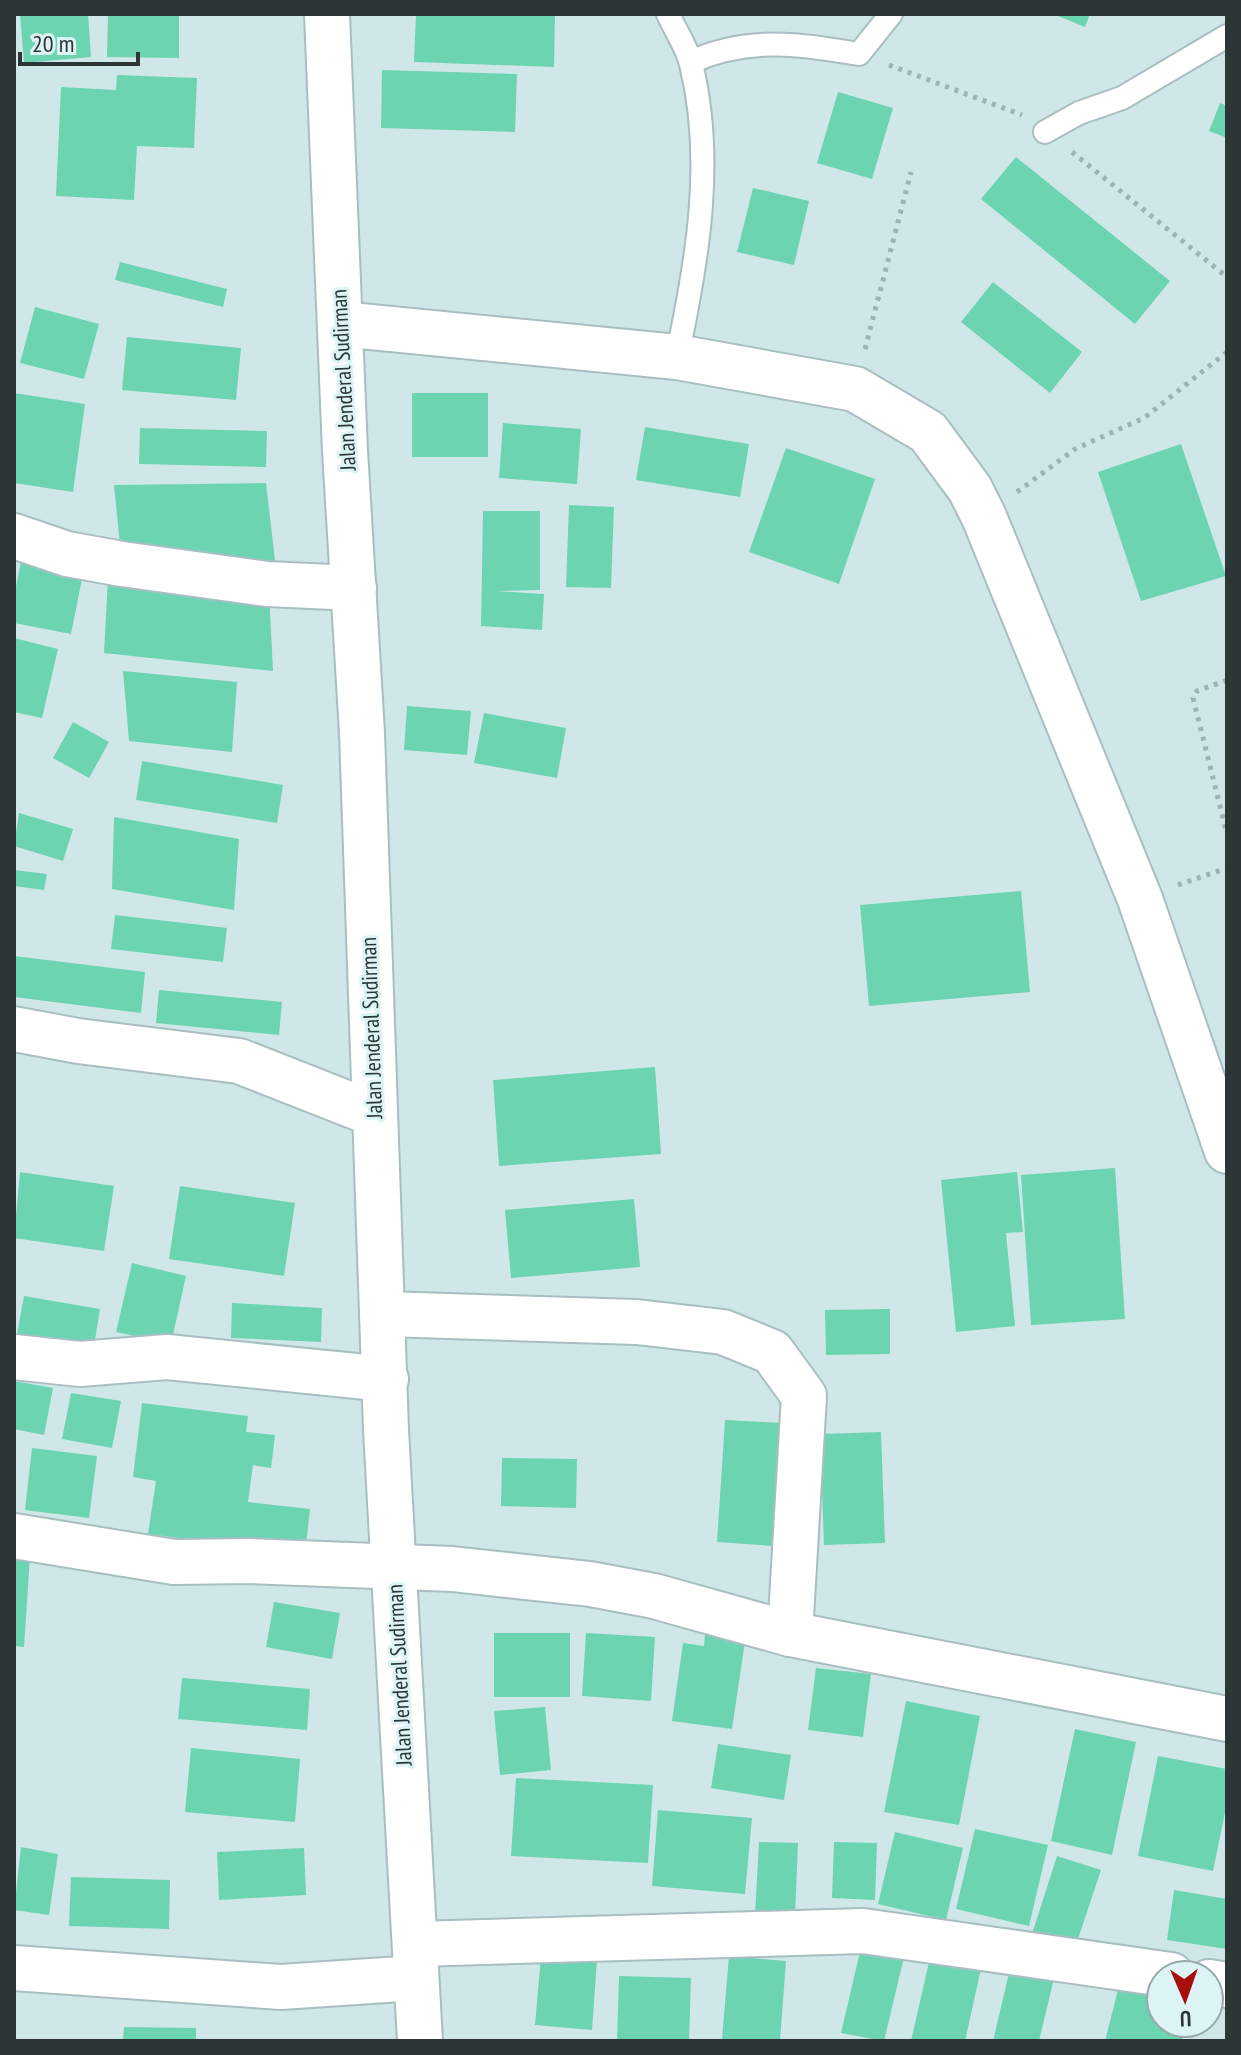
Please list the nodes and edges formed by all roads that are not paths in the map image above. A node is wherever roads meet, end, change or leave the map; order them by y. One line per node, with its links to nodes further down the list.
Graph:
1 (327, 14): 7 (main road, Jalan Jenderal Sudirman)
2 (668, 14): 5 (lane)
3 (891, 14): 5 (lane)
4 (1227, 36): 6 (lane)
5 (691, 62): 8 (lane)
6 (1045, 132)
7 (340, 324): 8 (main road); 10 (main road, Jalan Jenderal Sudirman)
8 (677, 357): 13 (main road)
9 (14, 536): 10 (main road)
10 (354, 588): 12 (main road, Jalan Jenderal Sudirman)
11 (14, 1029): 12 (main road)
12 (374, 1114): 14 (main road, Jalan Jenderal Sudirman)
13 (1227, 1151)
14 (385, 1314): 16 (main road, Jalan Jenderal Sudirman); 19 (main road)
15 (14, 1357): 16 (main road)
16 (386, 1379): 18 (main road, Jalan Jenderal Sudirman)
17 (14, 1536): 18 (main road)
18 (393, 1568): 19 (main road); 21 (main road, Jalan Jenderal Sudirman)
19 (790, 1634): 20 (main road)
20 (1227, 1719)
21 (416, 1961): 22 (main road); 23 (main road); 24 (main road, Jalan Jenderal Sudirman)
22 (14, 1968)
23 (1145, 1971)
24 (420, 2041)

